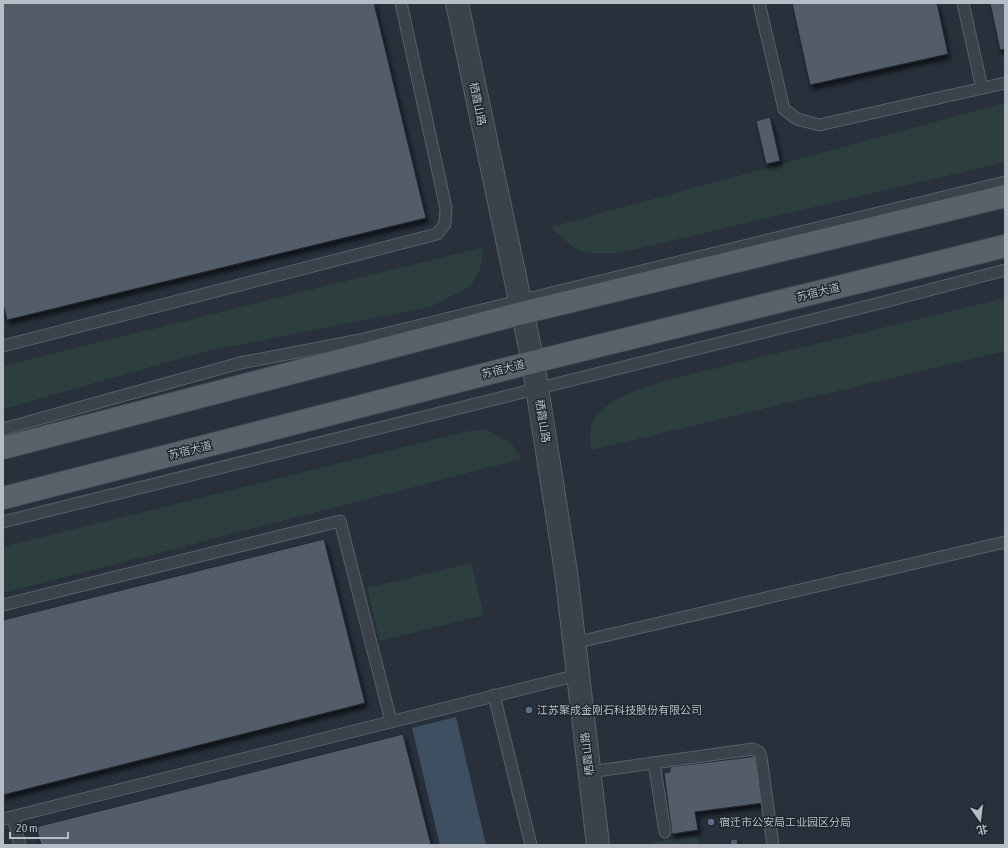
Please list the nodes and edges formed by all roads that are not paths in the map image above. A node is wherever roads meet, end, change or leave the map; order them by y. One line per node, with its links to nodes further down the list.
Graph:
1 (401, 3): 12 (lane)
2 (457, 3): 11 (street, 栖霞山路)
3 (759, 3): 6 (lane)
4 (963, 3): 6 (lane)
5 (1005, 83): 6 (lane)
6 (982, 88)
7 (1005, 182): 11 (lane)
8 (1005, 196): 11 (main road)
9 (1005, 246): 13 (main road, 苏宿大道)
10 (1005, 270): 14 (lane)
11 (521, 306): 13 (street, 栖霞山路); 15 (lane); 16 (main road)
12 (3, 346)
13 (533, 362): 14 (street, 栖霞山路); 17 (main road, 苏宿大道)
14 (537, 388): 18 (lane); 21 (street, 栖霞山路)
15 (3, 429)
16 (3, 448)
17 (3, 498)
18 (3, 522)
19 (1005, 542): 21 (lane)
20 (3, 605): 24 (lane)
21 (574, 643): 22 (street, 栖霞山路)
22 (578, 675): 23 (lane); 26 (street, 栖霞山路)
23 (494, 695): 24 (lane); 30 (lane)
24 (391, 721): 27 (lane)
25 (654, 763): 26 (lane); 28 (lane); 32 (lane)
26 (589, 772): 31 (street, 栖霞山路)
27 (8, 818): 29 (lane)
28 (665, 832)
29 (20, 845)
30 (531, 845)
31 (598, 845)
32 (773, 845)

